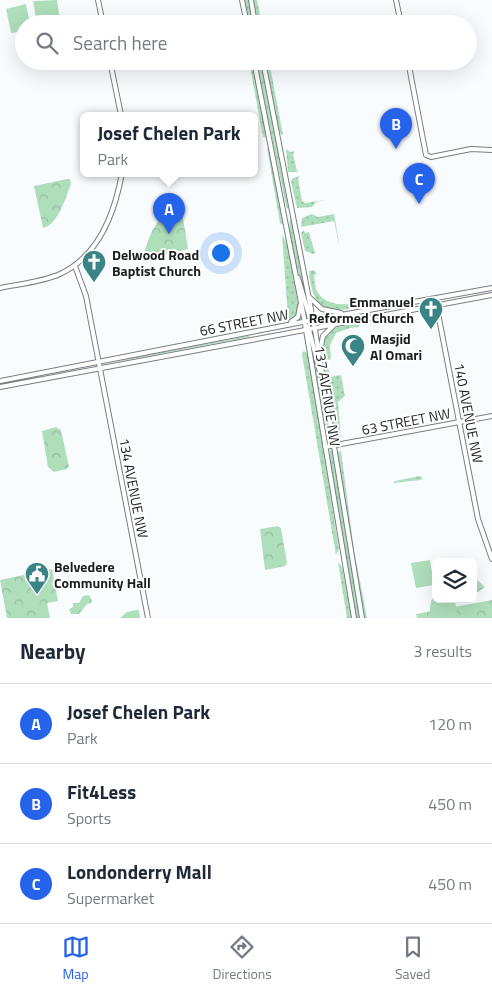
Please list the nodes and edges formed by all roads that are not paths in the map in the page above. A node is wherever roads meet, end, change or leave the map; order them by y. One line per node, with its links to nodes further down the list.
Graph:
1 (98, 0): 5 (main road)
2 (242, 0): 6 (main road)
3 (251, 0): 7 (main road)
4 (396, 0): 8 (main road)
5 (101, 15)
6 (245, 15)
7 (254, 15)
8 (399, 15)
9 (112, 70): 13 (main road)
10 (256, 70): 16 (main road, 137 AVENUE NW)
11 (265, 70): 21 (main road)
12 (410, 70): 14 (main road)
13 (120, 112)
14 (492, 150)
15 (121, 177): 17 (main road)
16 (294, 264): 22 (main road, 137 AVENUE NW); 26 (main road)
17 (75, 266): 18 (main road); 33 (main road, 134 AVENUE NW)
18 (0, 288)
19 (492, 288): 23 (main road, 66 STREET NW)
20 (492, 295): 24 (main road, 66 STREET NW)
21 (309, 296): 25 (main road); 26 (main road)
22 (300, 298): 27 (main road, 137 AVENUE NW); 29 (main road)
23 (435, 298): 24 (main road, 140 AVENUE NW); 25 (main road, 66 STREET NW)
24 (437, 304): 28 (main road, 66 STREET NW); 39 (main road, 140 AVENUE NW)
25 (348, 314): 26 (main road, 66 STREET NW)
26 (311, 320): 27 (main road, 66 STREET NW); 30 (main road)
27 (304, 322): 29 (main road, 66 STREET NW); 31 (main road, 137 AVENUE NW)
28 (340, 322): 30 (main road, 66 STREET NW); 32 (main road)
29 (287, 325): 33 (main road, 66 STREET NW)
30 (315, 327): 31 (main road, 66 STREET NW); 32 (main road, 137 AVENUE NW)
31 (307, 328): 34 (main road, 66 STREET NW); 36 (main road); 41 (main road, 137 AVENUE NW)
32 (320, 356): 36 (main road, 137 AVENUE NW)
33 (98, 362): 34 (main road, 134 AVENUE NW); 35 (main road, 66 STREET NW)
34 (99, 368): 37 (main road, 66 STREET NW); 43 (main road, 134 AVENUE NW)
35 (0, 381)
36 (323, 382): 40 (main road, 137 AVENUE NW)
37 (0, 387)
38 (492, 416): 39 (main road, 63 STREET NW)
39 (459, 422): 40 (main road, 63 STREET NW); 42 (main road, 140 AVENUE NW)
40 (333, 446): 41 (main road, 63 STREET NW); 45 (main road, 137 AVENUE NW)
41 (325, 447): 44 (main road, 137 AVENUE NW)
42 (492, 559)
43 (148, 618)
44 (354, 618)
45 (362, 618)

